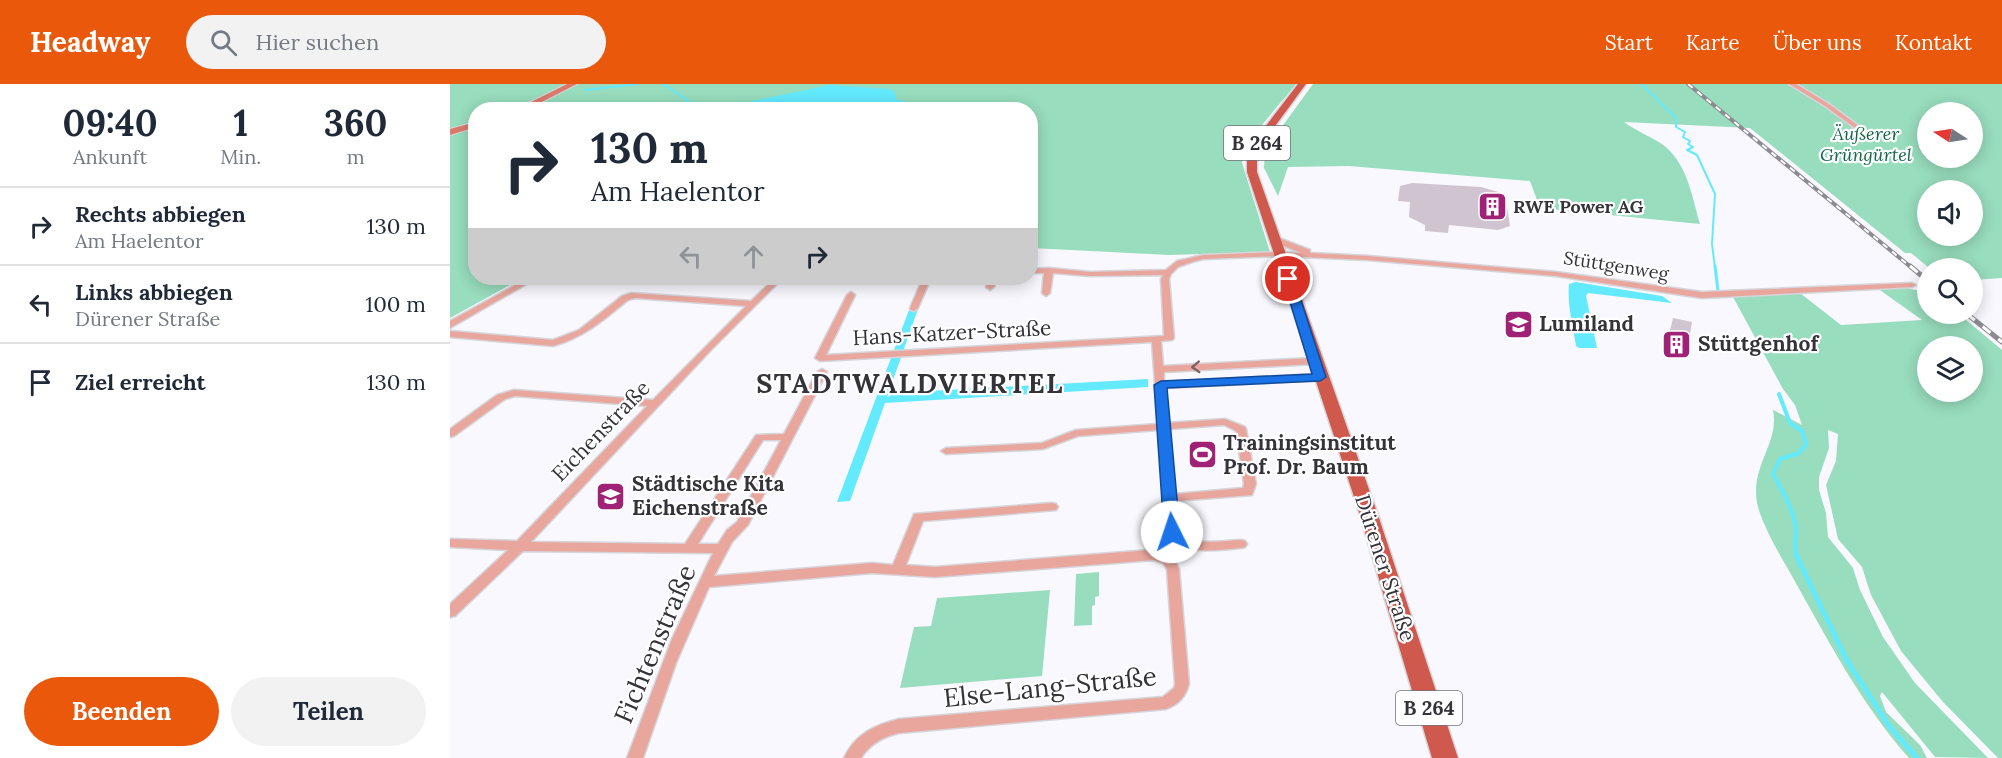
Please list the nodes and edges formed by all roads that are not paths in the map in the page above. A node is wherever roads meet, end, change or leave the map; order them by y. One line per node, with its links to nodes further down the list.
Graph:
1 (573, 84): 4 (street)
2 (1302, 84): 8 (main road, Dürener Straße / B 264)
3 (1792, 84): 6 (street)
4 (536, 102)
5 (468, 126): 7 (street)
6 (1860, 130)
7 (450, 132)
8 (1278, 247): 9 (street, Stüttgenweg); 9 (street, Stüttgenweg); 12 (street); 26 (main road, Dürener Straße / B 264)
9 (1316, 255): 16 (street, Stüttgenweg)
10 (1049, 270): 11 (street); 12 (street); 17 (street)
11 (1038, 271)
12 (1167, 272): 23 (street)
13 (521, 285): 21 (street)
14 (772, 285): 19 (street, Eichenstraße)
15 (924, 285): 20 (street)
16 (1912, 285)
17 (1046, 293)
18 (851, 295): 23 (street, Hans-Katzer-Straße)
19 (754, 304): 22 (street); 30 (street, Eichenstraße)
20 (914, 308)
21 (450, 325)
22 (450, 334)
23 (1156, 339): 25 (street)
24 (1264, 364): 25 (street, one-way to 25); 26 (street); 28 (street)
25 (1160, 369): 29 (street)
26 (1318, 369): 28 (street); 47 (main road, Dürener Straße / B 264)
27 (822, 372): 33 (street, Fichtenstraße)
28 (1266, 380): 29 (street)
29 (1161, 385): 31 (street)
30 (655, 403): 32 (street); 39 (street, Eichenstraße)
31 (1163, 425): 34 (street); 35 (street); 35 (street)
32 (450, 434)
33 (787, 437): 40 (street); 41 (street, Fichtenstraße)
34 (946, 451)
35 (1169, 498): 38 (street)
36 (1052, 507): 42 (street)
37 (450, 543): 39 (street)
38 (1241, 544)
39 (520, 546): 40 (street); 44 (street, Eichenstraße)
40 (689, 548): 41 (street)
41 (722, 549): 43 (street, Fichtenstraße)
42 (898, 569): 43 (street, Else-Lang-Straße); 46 (street, Else-Lang-Straße)
43 (705, 582): 45 (street, Fichtenstraße)
44 (450, 612)
45 (635, 758)
46 (852, 758)
47 (1445, 758)

